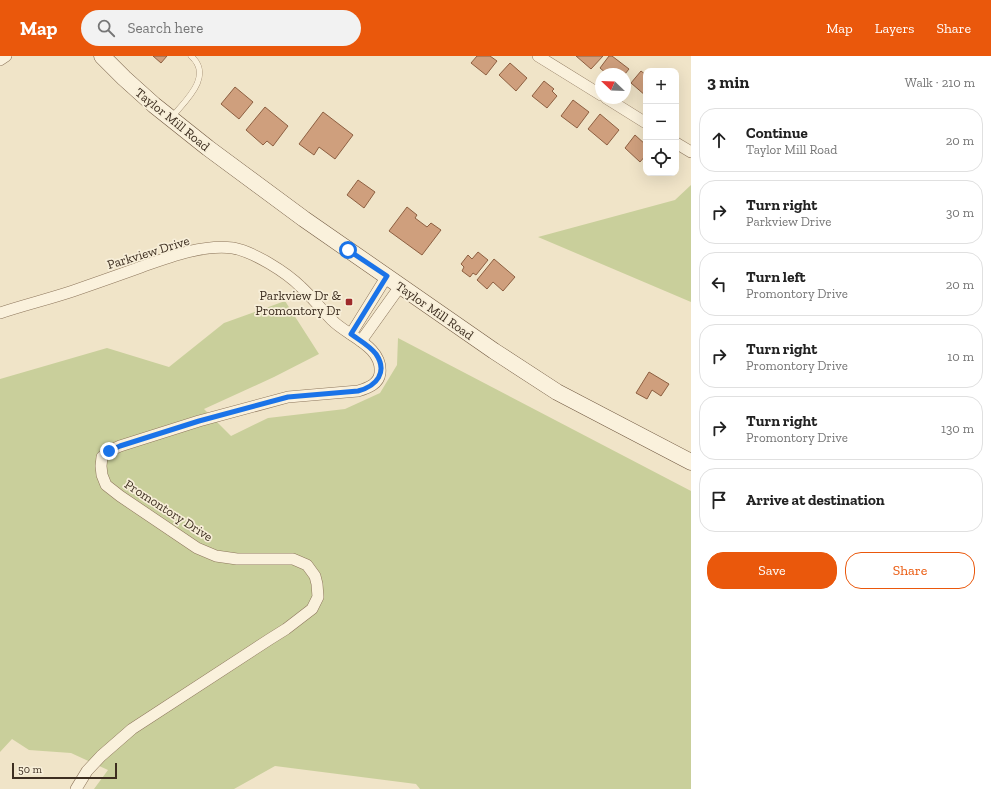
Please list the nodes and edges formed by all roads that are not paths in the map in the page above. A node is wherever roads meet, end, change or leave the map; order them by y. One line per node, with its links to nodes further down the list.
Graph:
1 (6, 56): 5 (street)
2 (102, 56): 8 (main road, Taylor Mill Road)
3 (191, 56): 8 (lane)
4 (538, 56): 6 (street)
5 (0, 60)
6 (595, 91)
7 (616, 104): 9 (street)
8 (171, 118): 12 (main road, Taylor Mill Road)
9 (643, 121)
10 (679, 145): 11 (street)
11 (691, 152)
12 (387, 276): 13 (main road, Taylor Mill Road); 15 (street)
13 (401, 285): 16 (street); 17 (main road, Taylor Mill Road)
14 (0, 312): 15 (street, Parkview Drive)
15 (351, 334): 16 (street, Parkview Drive)
16 (361, 341): 18 (street, Promontory Drive)
17 (691, 462)
18 (76, 789)

